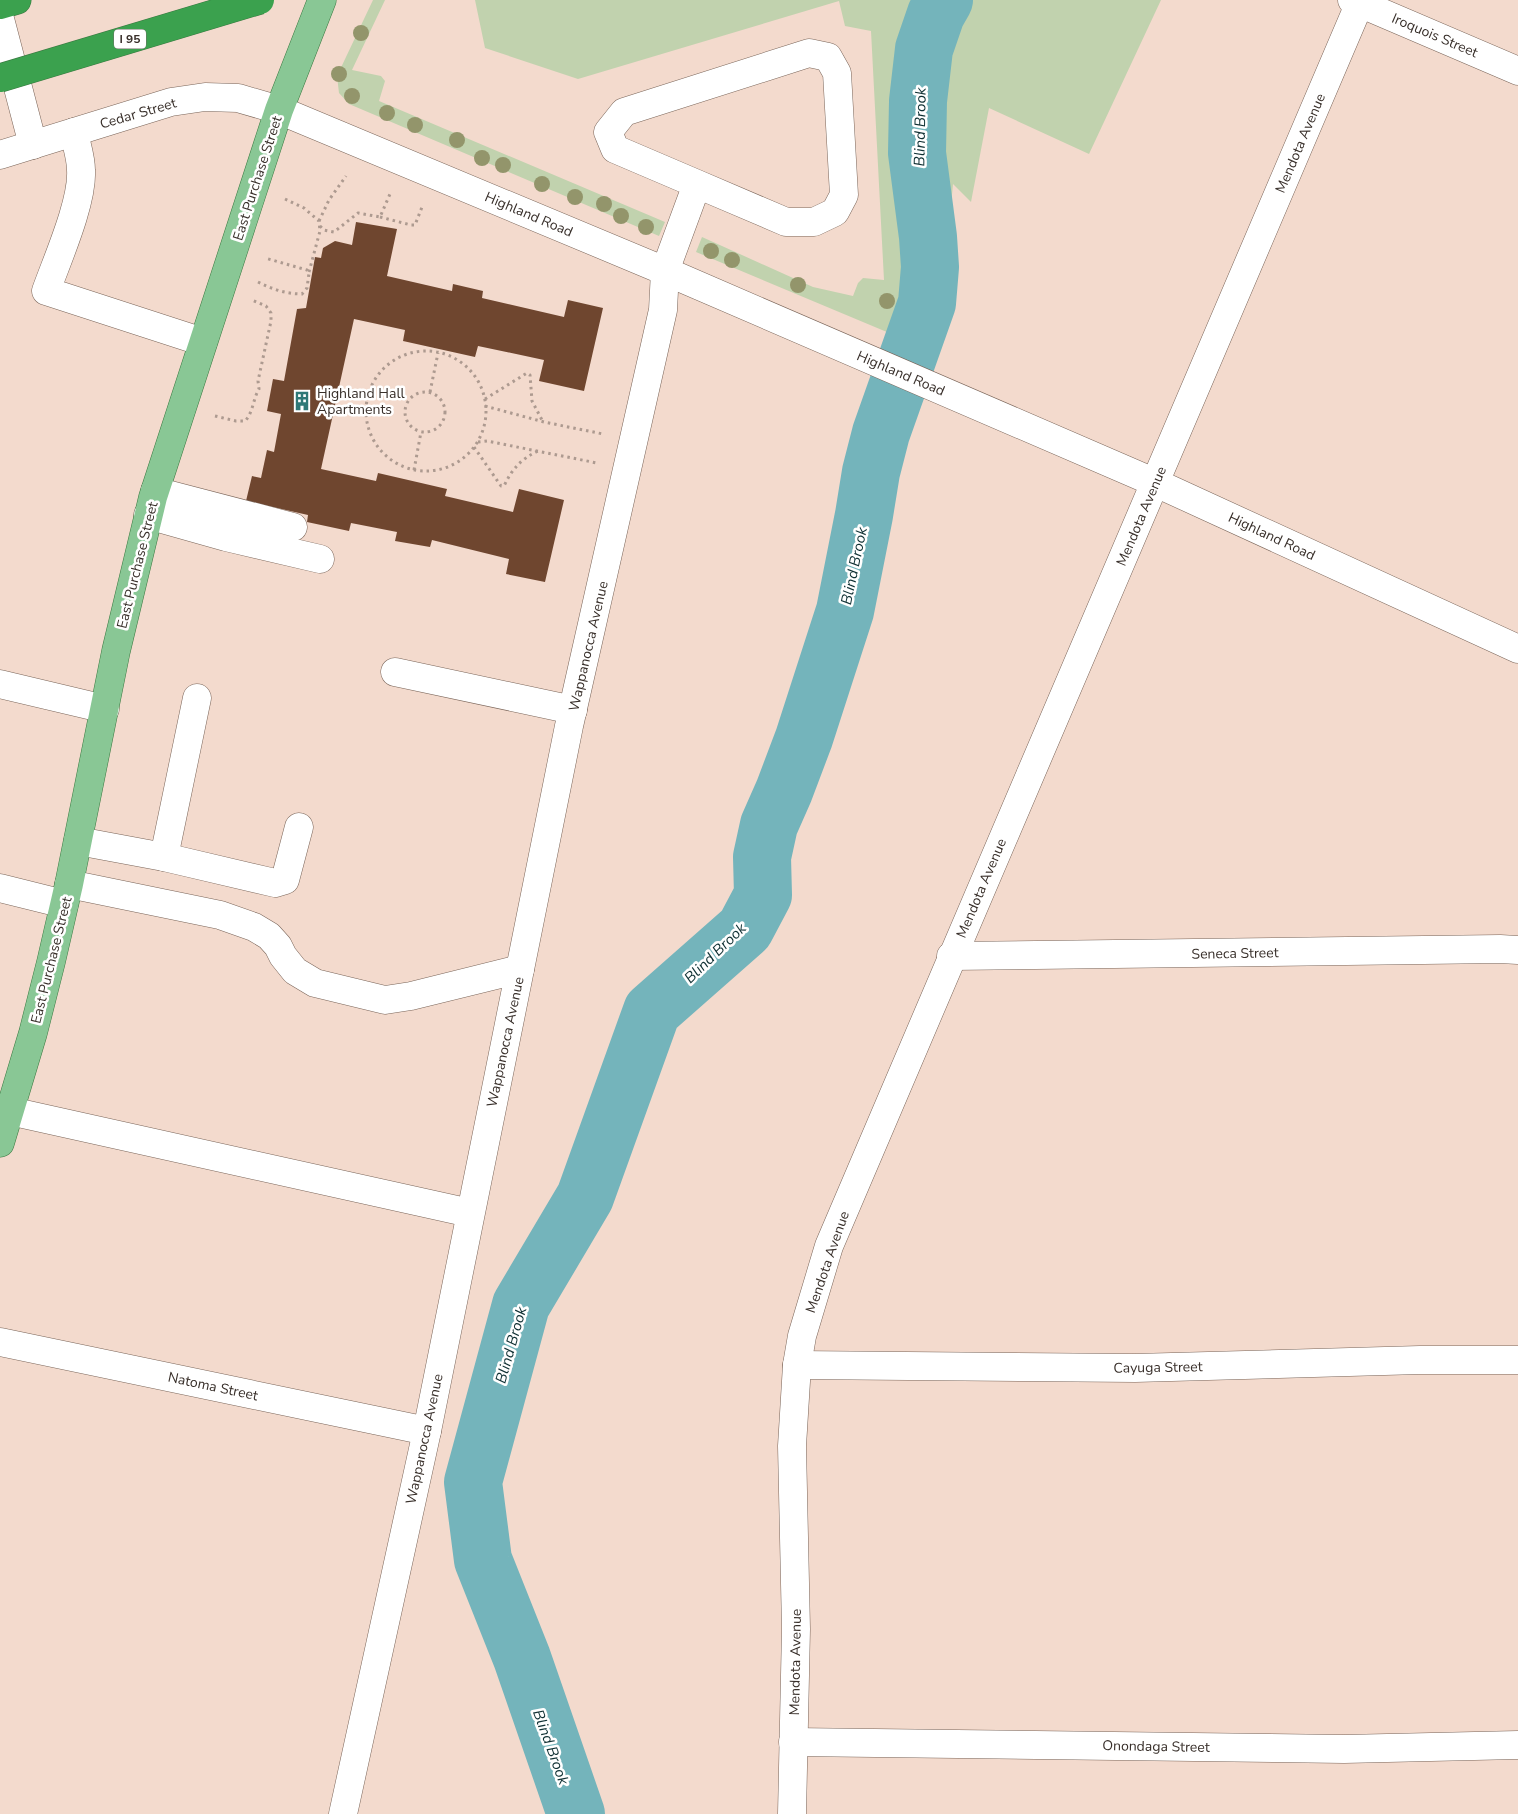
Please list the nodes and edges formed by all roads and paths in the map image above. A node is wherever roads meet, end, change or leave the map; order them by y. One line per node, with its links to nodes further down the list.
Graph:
1 (17, 0): 5 (highway)
2 (260, 0): 8 (highway, I 95, bridge)
3 (322, 0): 9 (main road, East Purchase Street)
4 (1358, 1): 7 (street, Iroquois Street); 39 (street, Mendota Avenue)
5 (0, 5)
6 (0, 19): 11 (street)
7 (1518, 71)
8 (0, 78)
9 (279, 110): 10 (street, Cedar Street); 21 (street, Highland Road); 25 (main road, East Purchase Street)
10 (74, 132): 11 (street, Cedar Street); 25 (street)
11 (33, 145): 12 (street, Cedar Street)
12 (0, 155)
13 (346, 176): 19 (path)
14 (697, 184): 14 (street); 21 (street, Wappanocca Avenue)
15 (390, 194): 18 (path)
16 (284, 199): 19 (path)
17 (422, 207): 18 (path)
18 (380, 217): 19 (path)
19 (319, 224): 22 (path)
20 (265, 258): 22 (path)
21 (665, 271): 39 (street, Highland Road); 48 (street, Wappanocca Avenue)
22 (309, 273): 23 (path)
23 (258, 282)
24 (252, 300): 30 (path)
25 (203, 342): 40 (main road, East Purchase Street)
26 (438, 353): 27 (path); 28 (path); 38 (path)
27 (430, 392): 32 (path); 32 (path)
28 (485, 399): 29 (path); 31 (path)
29 (485, 406): 31 (path); 34 (path)
30 (215, 416)
31 (544, 422): 33 (path)
32 (421, 432): 38 (path)
33 (603, 434)
34 (478, 442): 35 (path); 36 (path)
35 (474, 447): 36 (path); 38 (path)
36 (538, 451): 37 (path)
37 (597, 463)
38 (414, 470)
39 (1156, 483): 43 (street, Highland Road); 55 (street, Mendota Avenue)
40 (152, 503): 41 (street); 42 (street); 47 (main road, East Purchase Street)
41 (293, 528)
42 (320, 559)
43 (1518, 649)
44 (395, 672): 48 (street)
45 (0, 684): 47 (street)
46 (197, 698): 51 (street)
47 (105, 709): 50 (main road, East Purchase Street)
48 (573, 710): 56 (street, Wappanocca Avenue)
49 (299, 827): 51 (street)
50 (78, 841): 51 (street); 53 (main road, East Purchase Street)
51 (164, 857)
52 (0, 888): 53 (street)
53 (67, 894): 56 (street); 57 (main road, East Purchase Street)
54 (1518, 950): 55 (street, Seneca Street)
55 (951, 956): 62 (street, Mendota Avenue)
56 (520, 969): 59 (street, Wappanocca Avenue)
57 (10, 1111): 58 (main road, East Purchase Street); 59 (street)
58 (0, 1143)
59 (470, 1213): 63 (street, Wappanocca Avenue)
60 (0, 1342): 63 (street, Natoma Street)
61 (1518, 1360): 62 (street, Cayuga Street)
62 (797, 1365): 64 (street, Mendota Avenue)
63 (427, 1431): 66 (street, Wappanocca Avenue)
64 (793, 1742): 65 (street, Onondaga Street); 67 (street, Mendota Avenue)
65 (1518, 1745)
66 (342, 1814)
67 (792, 1814)

